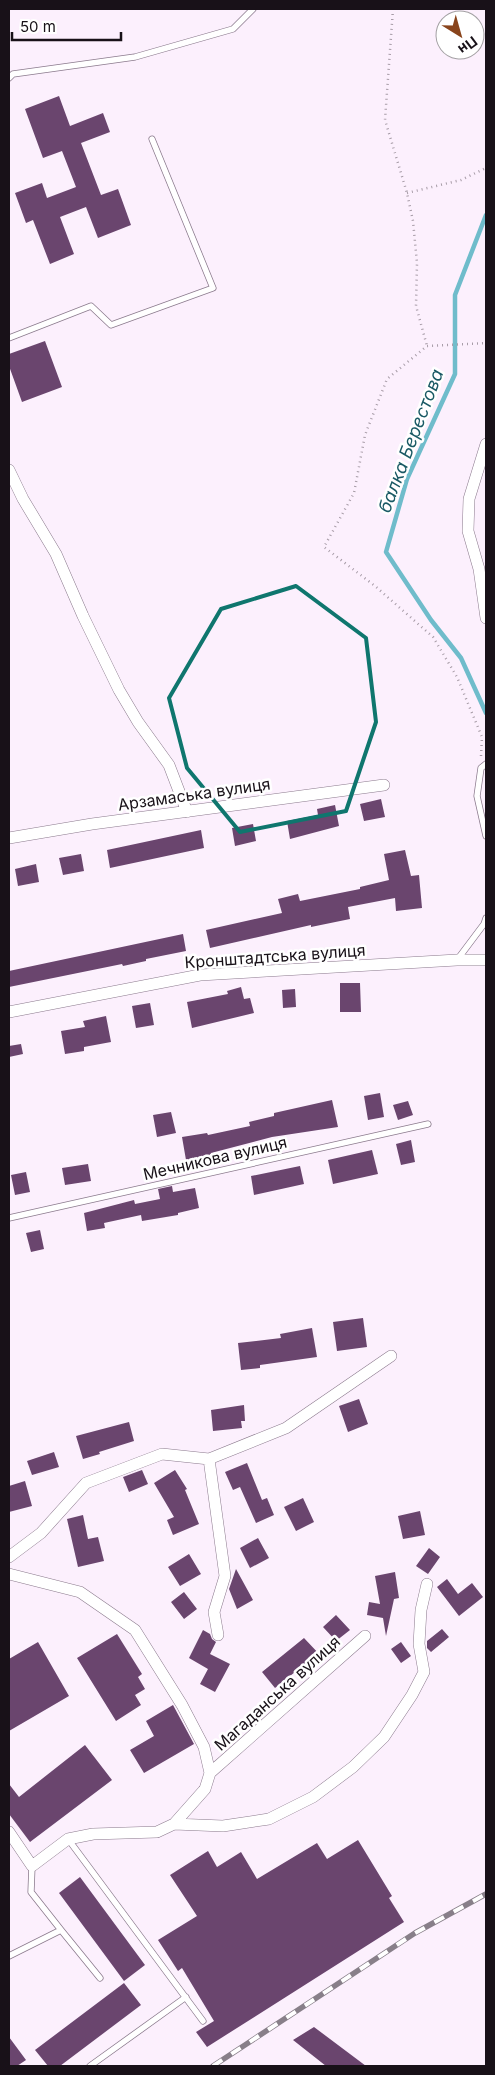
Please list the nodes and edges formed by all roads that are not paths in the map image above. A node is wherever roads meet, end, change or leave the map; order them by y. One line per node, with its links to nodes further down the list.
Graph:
1 (254, 9): 2 (lane)
2 (9, 78)
3 (152, 138): 4 (lane)
4 (9, 338)
5 (486, 444): 7 (street)
6 (9, 470): 10 (street)
7 (486, 618)
8 (484, 766): 11 (lane)
9 (384, 785): 10 (street, Арзамаська вулиця)
10 (186, 812): 12 (street, Арзамаська вулиця)
11 (486, 836)
12 (9, 838)
13 (486, 918): 14 (lane)
14 (457, 960): 15 (street, Кронштадтська вулиця); 16 (street, Кронштадтська вулиця)
15 (486, 960)
16 (9, 1012)
17 (428, 1124): 18 (lane, Мечникова вулиця)
18 (9, 1218)
19 (391, 1356): 20 (street)
20 (209, 1459): 21 (street); 24 (street)
21 (9, 1557)
22 (9, 1574): 26 (street)
23 (427, 1584): 27 (street)
24 (218, 1635)
25 (365, 1636): 26 (street, Магаданська вулиця)
26 (210, 1773): 27 (street)
27 (174, 1824): 29 (street)
28 (9, 1832): 30 (street)
29 (68, 1839): 30 (street); 34 (lane)
30 (32, 1866): 31 (lane)
31 (61, 1930): 32 (lane); 33 (lane)
32 (9, 1956)
33 (100, 1978)
34 (186, 1997): 35 (lane); 36 (lane)
35 (203, 2021)
36 (90, 2066)

